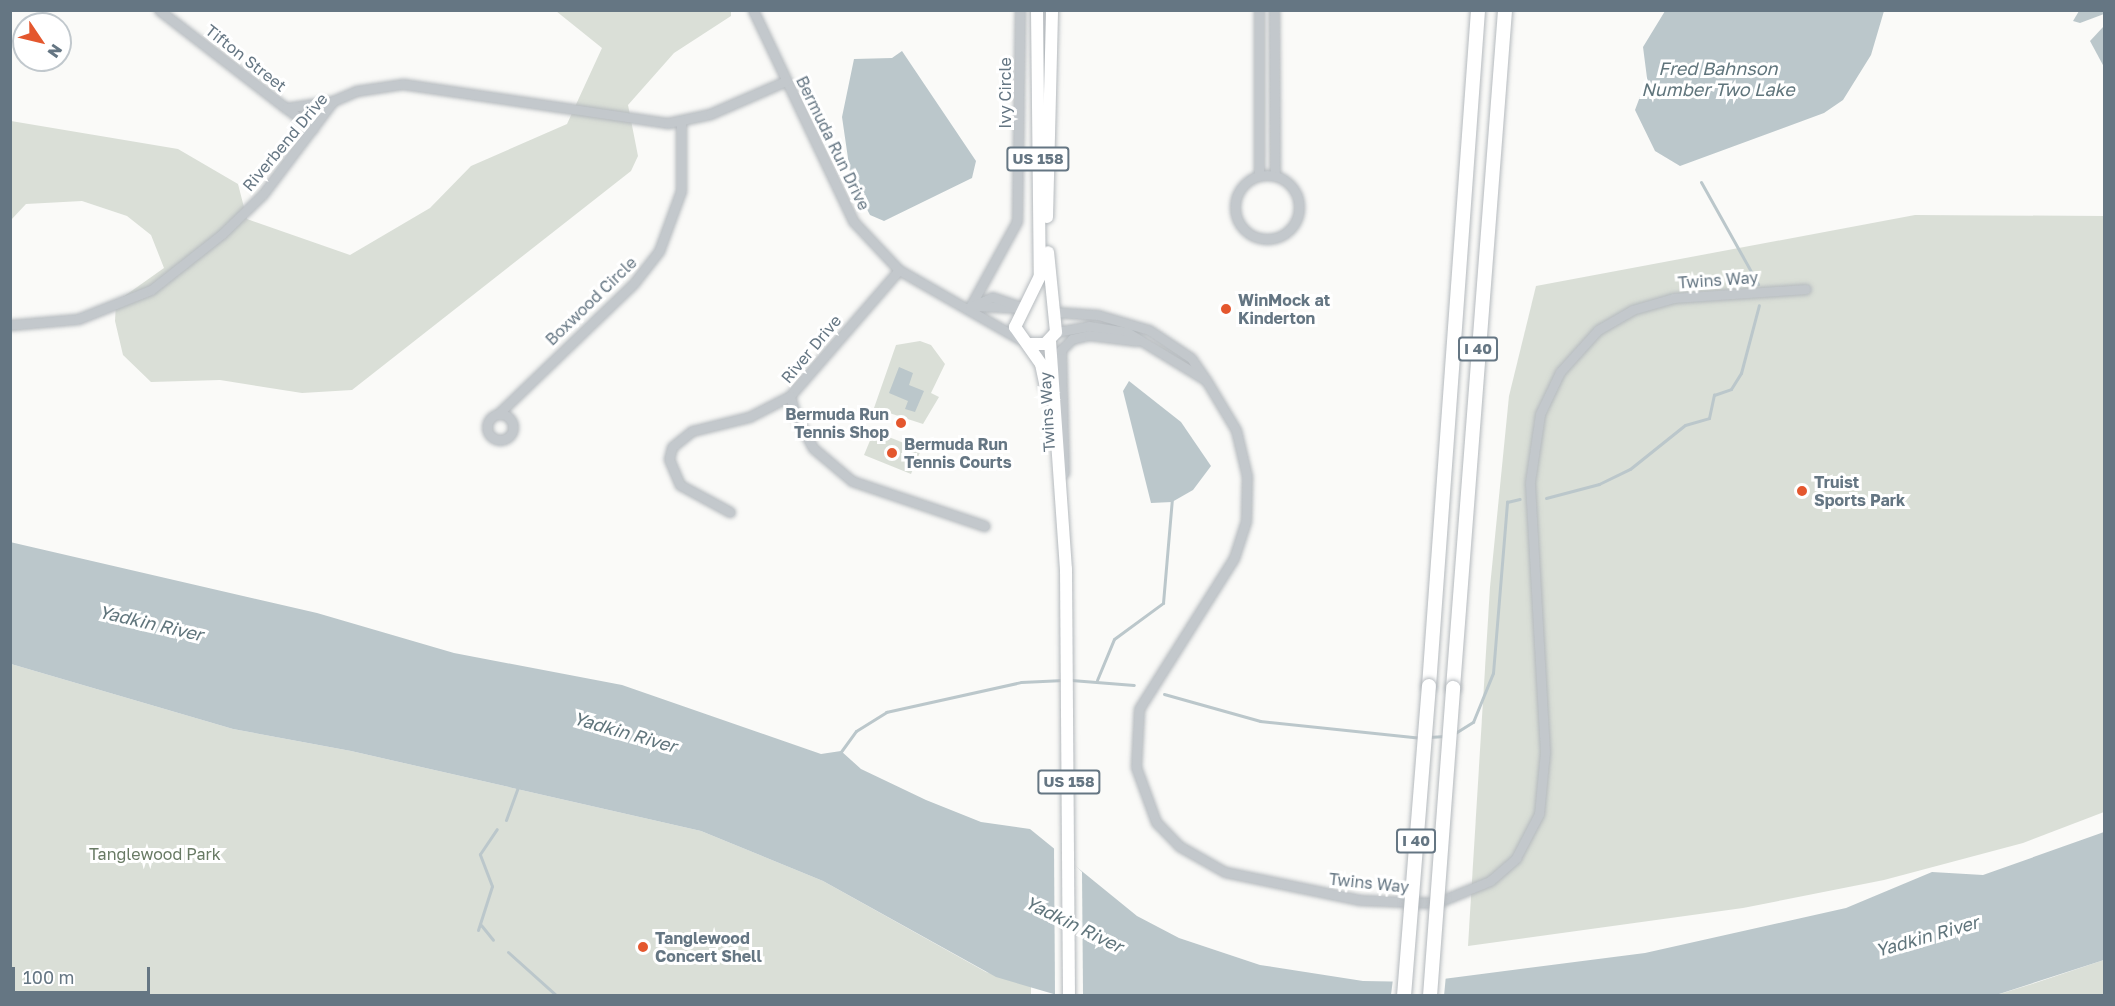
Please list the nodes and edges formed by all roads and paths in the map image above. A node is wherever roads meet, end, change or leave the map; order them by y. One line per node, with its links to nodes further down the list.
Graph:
1 (159, 10): 12 (street, Tifton Street)
2 (753, 10): 10 (street, Bermuda Run Drive)
3 (1020, 10): 20 (street, Ivy Circle)
4 (1037, 10): 19 (main road, US 158)
5 (1052, 10): 21 (main road, US 158)
6 (1258, 10): 15 (street)
7 (1274, 10): 16 (street)
8 (1478, 10): 34 (highway, I 40, bridge)
9 (1504, 10): 35 (highway, I 40, bridge)
10 (786, 81): 13 (street, Riverbend Drive); 17 (street, Bermuda Run Drive)
11 (333, 101): 12 (street, Tifton Street); 13 (street, Riverbend Drive); 14 (street, Riverbend Drive)
12 (286, 108): 14 (street, Tifton Street)
13 (681, 121): 29 (street, Boxwood Circle)
14 (313, 128): 22 (street, Riverbend Drive)
15 (1259, 175): 16 (street); 16 (street)
16 (1275, 175)
17 (899, 270): 20 (street, Bermuda Run Drive); 27 (street, River Drive)
18 (1806, 289): 26 (street, Twins Way)
19 (1026, 306): 20 (street, Bermuda Run Drive); 21 (main road); 24 (main road)
20 (970, 307): 24 (street, Bermuda Run Drive)
21 (1053, 312): 23 (main road); 26 (street, Twins Way)
22 (10, 325)
23 (1053, 336): 24 (main road); 25 (street, Twins Way); 28 (main road, US 158)
24 (1025, 342): 28 (main road, US 158)
25 (1146, 342): 26 (street, Twins Way); 32 (street, Twins Way)
26 (1206, 380)
27 (790, 396): 30 (street); 31 (street, River Drive)
28 (1052, 405): 32 (main road, US 158)
29 (498, 414)
30 (730, 512)
31 (985, 526)
32 (1064, 527): 33 (main road, US 158)
33 (1068, 996)
34 (1404, 996)
35 (1430, 996)

